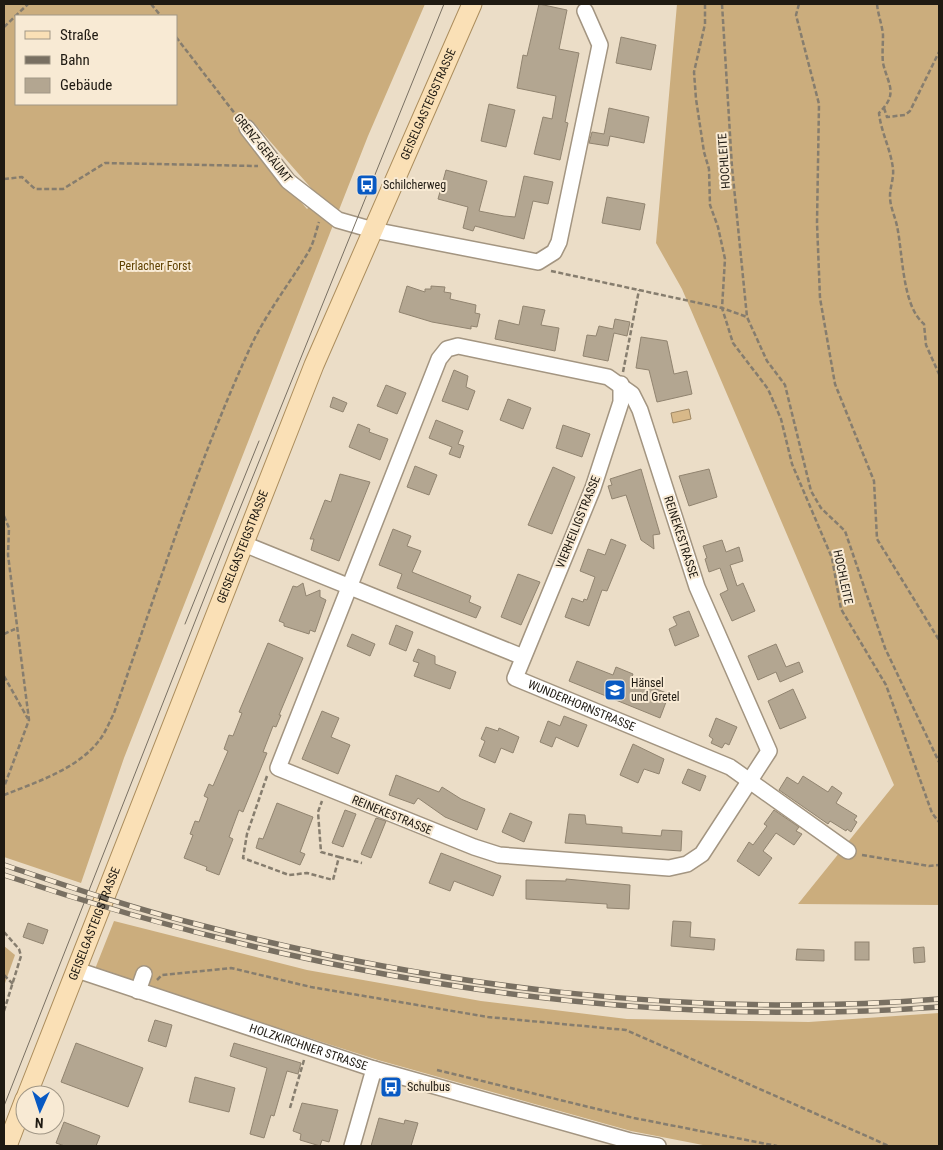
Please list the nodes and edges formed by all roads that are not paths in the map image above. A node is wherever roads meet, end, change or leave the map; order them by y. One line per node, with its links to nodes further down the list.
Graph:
1 (472, 4): 4 (main road, GEISELGASTEIGSTRASSE)
2 (585, 11): 4 (street)
3 (247, 128): 4 (street, GRENZ-GERÄUMT)
4 (374, 230): 6 (main road, GEISELGASTEIGSTRASSE)
5 (621, 384): 7 (street, REINEKESTRASSE); 8 (street, VIERHEILIGSTRASSE); 9 (street, REINEKESTRASSE)
6 (244, 544): 7 (street); 11 (main road, GEISELGASTEIGSTRASSE)
7 (350, 585): 8 (street); 9 (street, REINEKESTRASSE)
8 (524, 657): 9 (street, WUNDERHORNSTRASSE)
9 (750, 780): 10 (street, WUNDERHORNSTRASSE)
10 (848, 851)
11 (77, 970): 12 (street, HOLZKIRCHNER STRASSE); 13 (main road, GEISELGASTEIGSTRASSE)
12 (374, 1069): 15 (street, HOLZKIRCHNER STRASSE); 17 (street)
13 (31, 1085)
14 (15, 1125): 16 (main road)
15 (629, 1144): 18 (street, HOLZKIRCHNER STRASSE)
16 (7, 1146)
17 (352, 1146)
18 (658, 1146)

